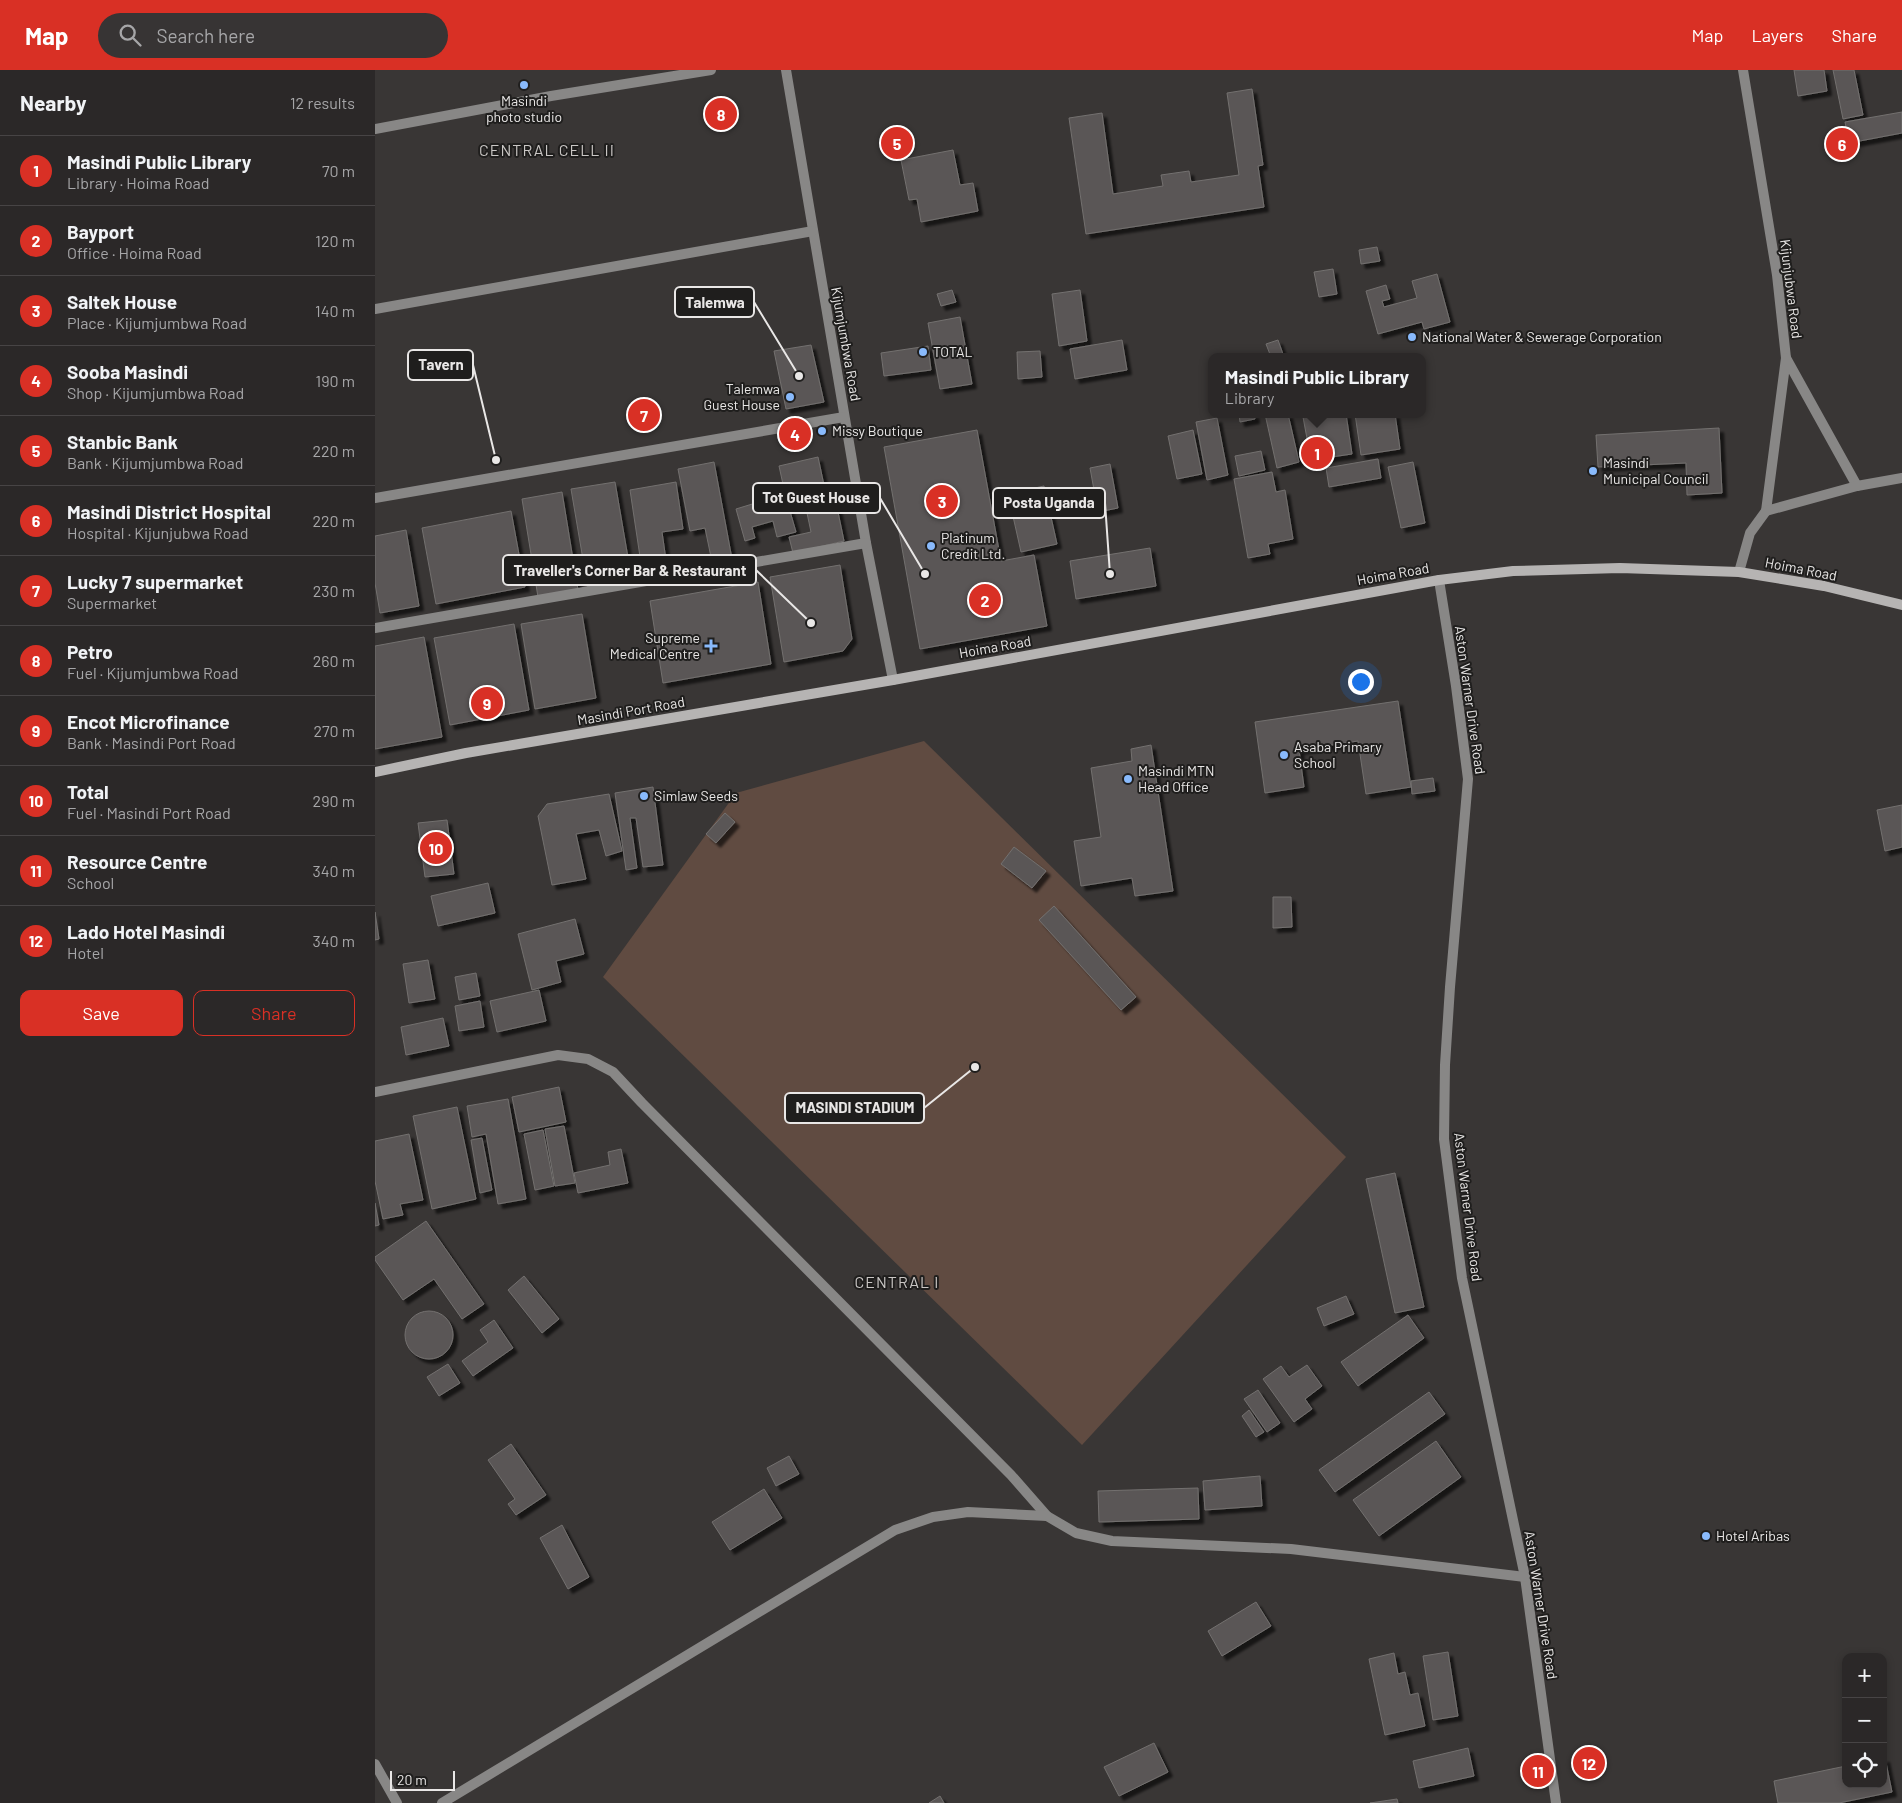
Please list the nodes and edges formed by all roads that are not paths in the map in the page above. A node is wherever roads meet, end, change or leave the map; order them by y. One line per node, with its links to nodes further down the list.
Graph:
1 (711, 70): 4 (street)
2 (786, 70): 5 (street, Kijumjumbwa Road)
3 (1743, 70): 7 (street, Kijunjubwa Road)
4 (375, 129)
5 (813, 231): 6 (street); 8 (street, Kijumjumbwa Road)
6 (375, 309)
7 (1786, 358): 10 (street); 12 (street, Kijunjubwa Road)
8 (844, 417): 11 (street); 13 (street, Kijumjumbwa Road)
9 (1902, 478): 10 (street)
10 (1857, 486): 12 (street)
11 (375, 498)
12 (1766, 511): 14 (street)
13 (866, 543): 17 (street); 18 (street, Kijumjumbwa Road)
14 (1739, 572): 15 (main road, Hoima Road); 16 (main road, Hoima Road)
15 (1439, 580): 18 (main road, Hoima Road); 22 (street, Aston Warner Drive Road)
16 (1902, 605)
17 (375, 628)
18 (893, 680): 19 (main road, Masindi Port Road)
19 (375, 772)
20 (375, 1092): 21 (street)
21 (1047, 1516): 22 (street); 25 (street)
22 (1525, 1577): 26 (street, Aston Warner Drive Road)
23 (375, 1764): 24 (street)
24 (397, 1803)
25 (442, 1803)
26 (1557, 1803)

